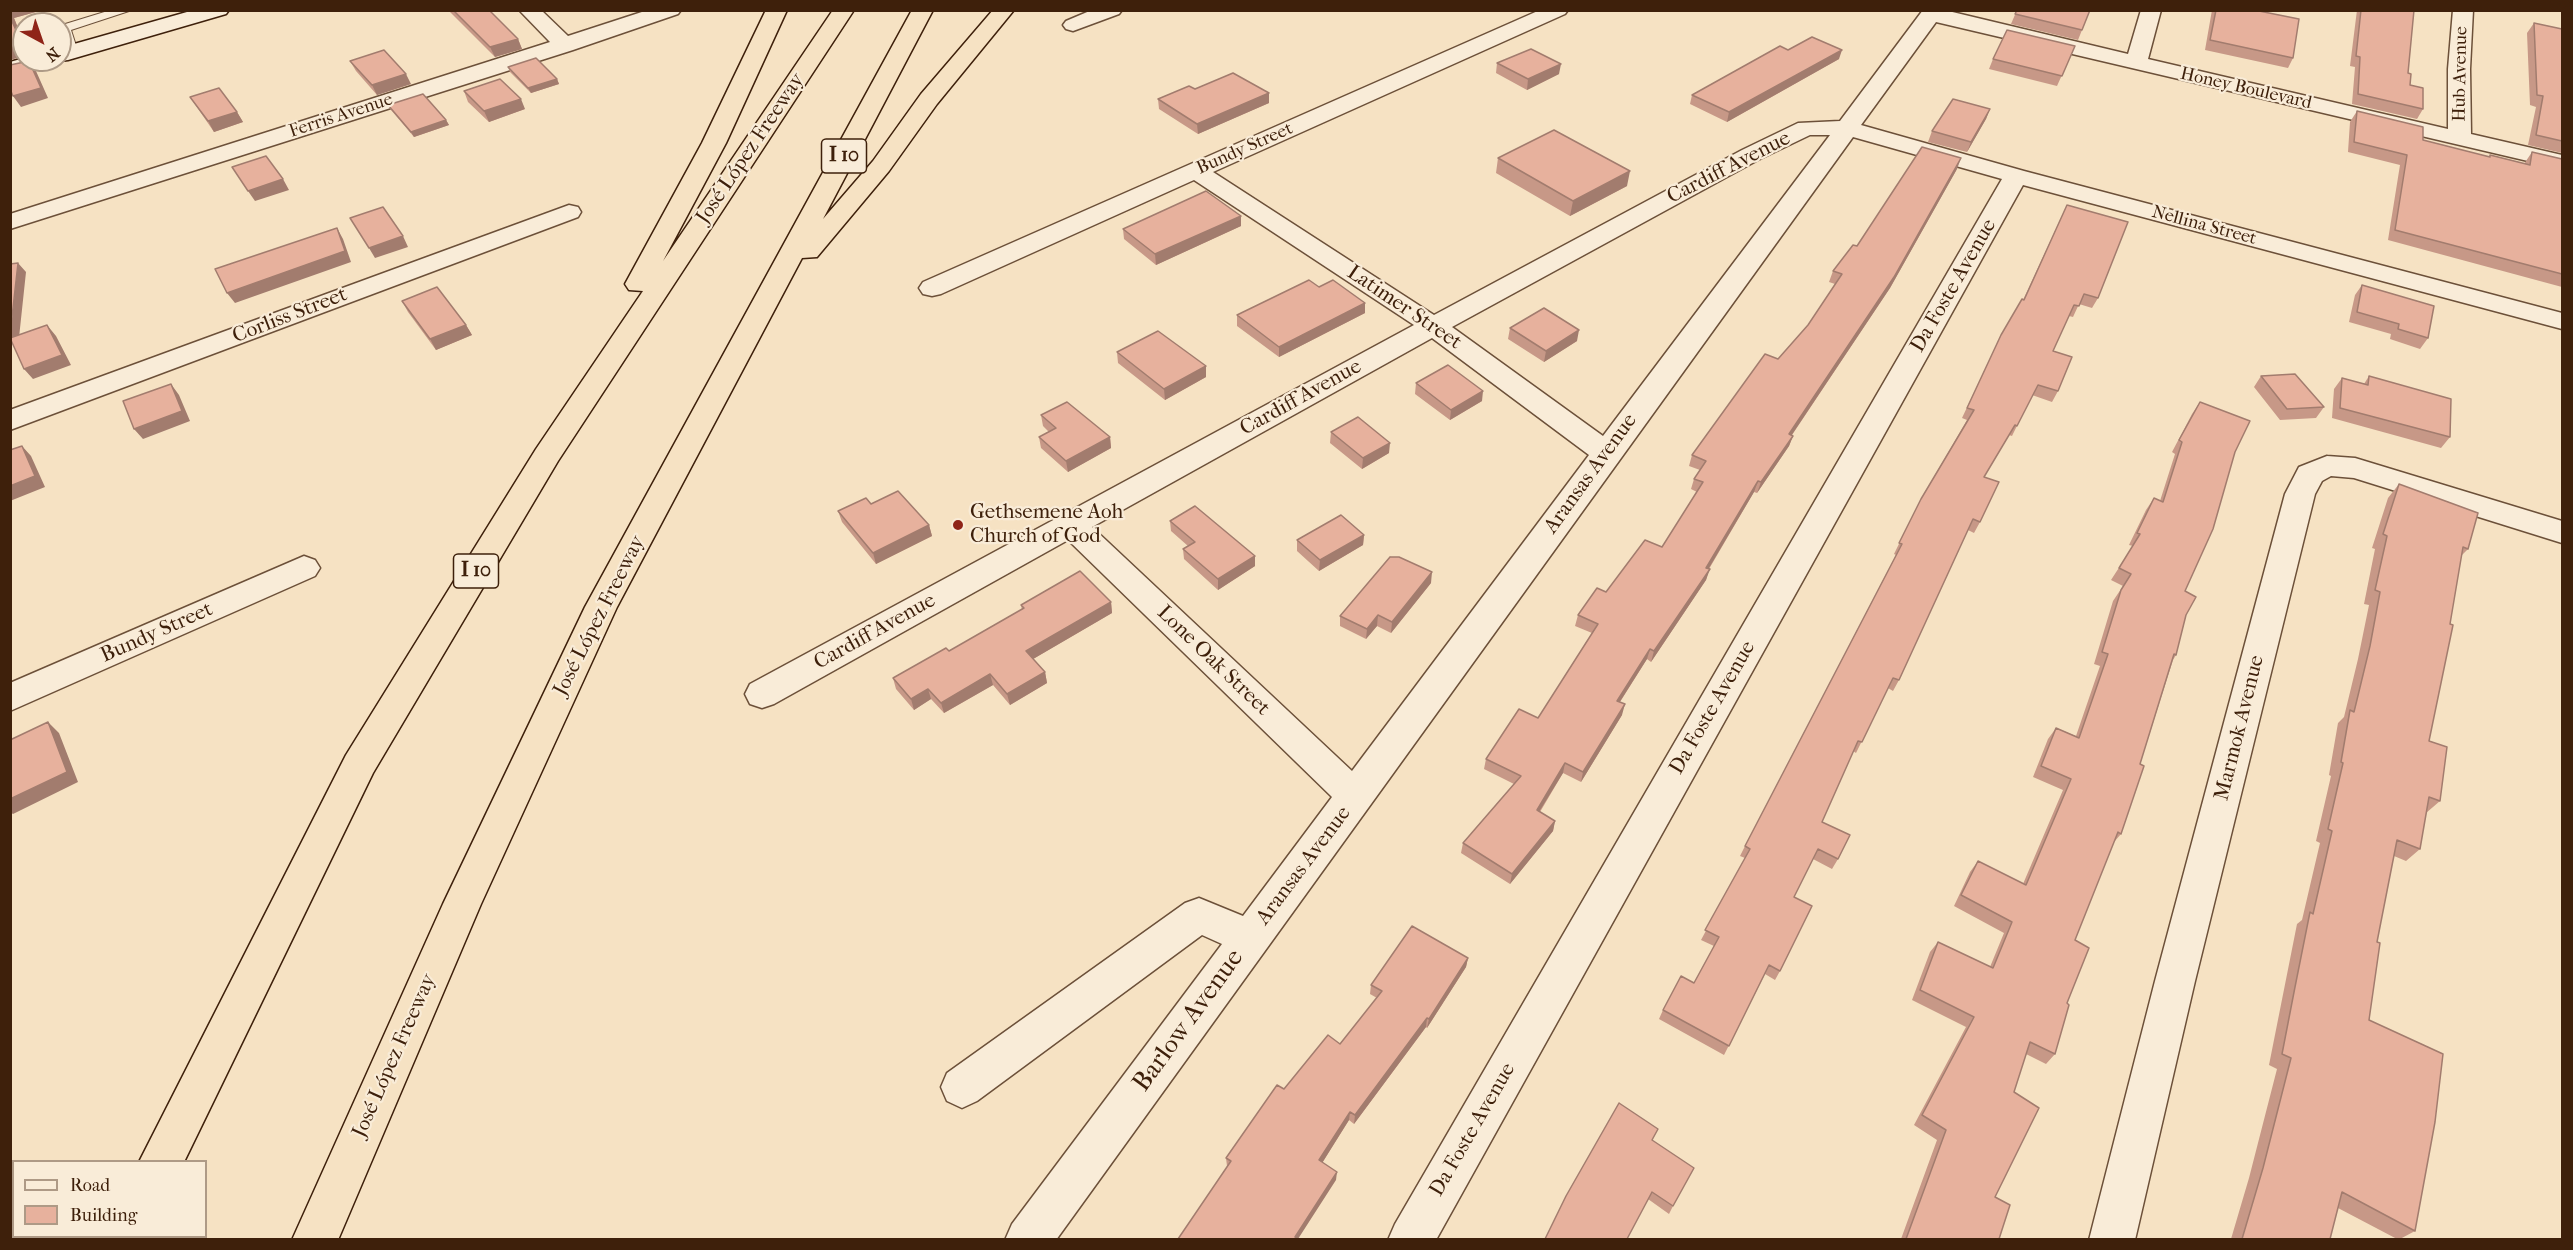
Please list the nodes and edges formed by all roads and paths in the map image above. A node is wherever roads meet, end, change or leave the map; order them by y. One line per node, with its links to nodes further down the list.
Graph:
1 (126, 10): 15 (lane)
2 (219, 10): 17 (street)
3 (529, 10): 16 (street)
4 (671, 10): 16 (street, Ferris Avenue)
5 (777, 10): 32 (highway)
6 (844, 10): 32 (highway, José López Freeway / I 10)
7 (922, 10): 27 (highway, José López Freeway / I 10)
8 (1004, 10): 27 (highway)
9 (1112, 10): 14 (street)
10 (1558, 10): 22 (street, Bundy Street)
11 (2151, 10): 18 (street)
12 (2463, 10): 20 (street, Hub Avenue)
13 (1932, 13): 18 (street, Honey Boulevard); 19 (street, Aransas Avenue)
14 (1073, 25)
15 (72, 26)
16 (565, 45): 25 (street, Ferris Avenue)
17 (72, 51)
18 (2136, 63): 20 (street, Honey Boulevard)
19 (1847, 128): 23 (street, Nellina Street); 29 (street, Cardiff Avenue); 31 (street, Aransas Avenue)
20 (2460, 138): 21 (street, Honey Boulevard)
21 (2562, 162)
22 (1196, 171): 26 (street, Bundy Street); 29 (street, Latimer Street)
23 (2016, 176): 28 (street, Nellina Street); 44 (street, Da Foste Avenue)
24 (569, 212): 30 (street, Corliss Street)
25 (10, 222)
26 (933, 288)
27 (765, 301): 42 (highway, José López Freeway / I 10)
28 (2562, 321)
29 (1433, 326): 31 (street, Latimer Street); 33 (street, Cardiff Avenue)
30 (10, 421)
31 (1606, 453): 38 (street, Aransas Avenue)
32 (546, 456): 41 (highway, José López Freeway / I 10)
33 (1071, 525): 36 (street, Cardiff Avenue); 38 (street, Lone Oak Street)
34 (2562, 532): 45 (street, Marmok Avenue)
35 (304, 568): 37 (street, Bundy Street)
36 (762, 694)
37 (10, 698)
38 (1356, 797): 39 (street, Aransas Avenue)
39 (1250, 938): 40 (street, Barlow Avenue); 43 (street, Barlow Avenue)
40 (962, 1087)
41 (162, 1160)
42 (315, 1239)
43 (1028, 1239)
44 (1411, 1239)
45 (2112, 1239)

